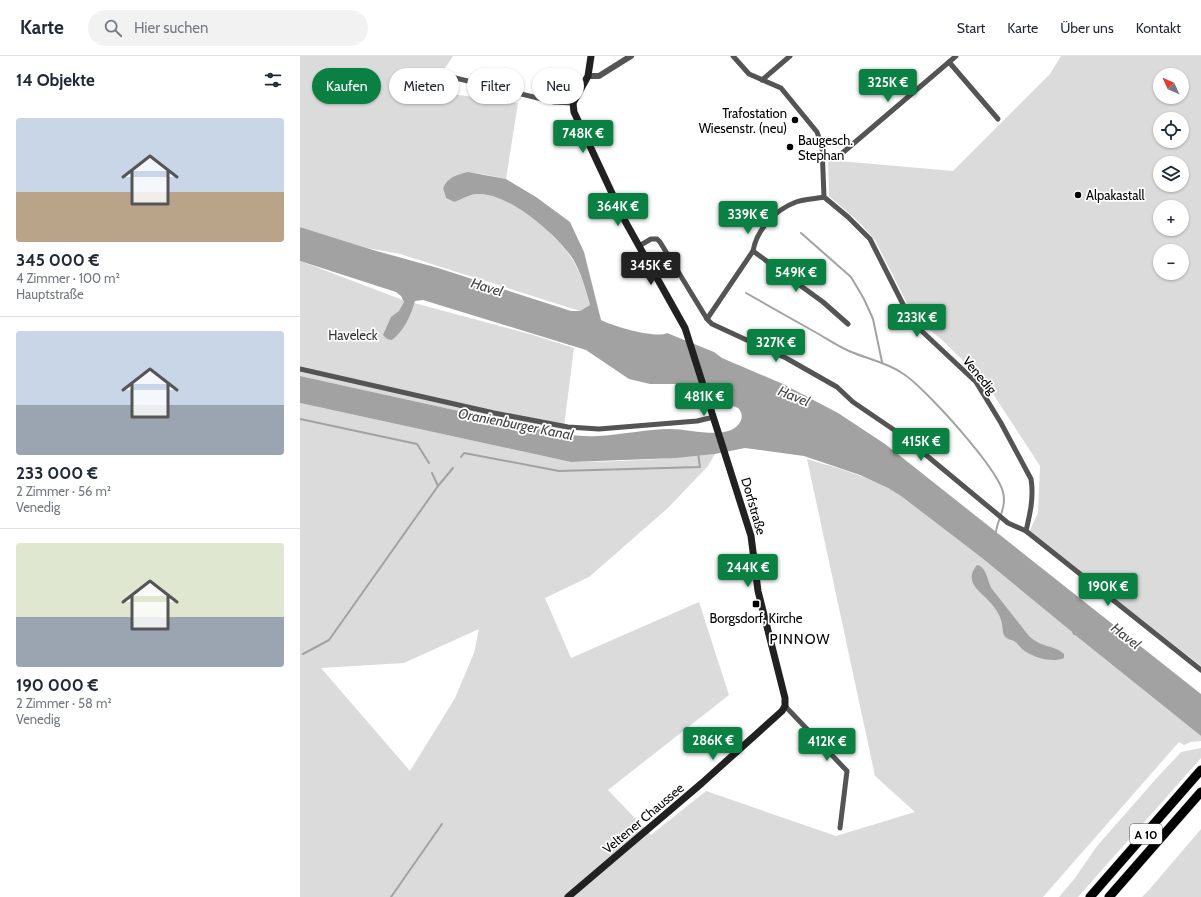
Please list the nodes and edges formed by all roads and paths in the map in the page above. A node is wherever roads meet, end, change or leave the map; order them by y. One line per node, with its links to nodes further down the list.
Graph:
1 (591, 56): 7 (main road)
2 (631, 56): 7 (street)
3 (733, 56): 9 (street)
4 (790, 56): 9 (street)
5 (956, 56): 6 (street)
6 (949, 62): 13 (street); 14 (street)
7 (588, 76): 10 (main road)
8 (459, 79): 11 (street)
9 (762, 80): 14 (street)
10 (584, 83)
11 (532, 97)
12 (573, 104): 16 (main road, Dorfstraße)
13 (998, 119)
14 (823, 155): 15 (street)
15 (824, 197): 17 (street); 22 (street, Venedig)
16 (639, 246): 18 (street); 21 (main road, Dorfstraße)
17 (753, 251): 18 (street); 19 (street)
18 (707, 319): 22 (street)
19 (848, 324)
20 (300, 369): 21 (street)
21 (714, 417): 24 (main road, Dorfstraße)
22 (1026, 531): 23 (street)
23 (1201, 670)
24 (785, 706): 27 (street); 28 (main road, Veltener Chaussee)
25 (1201, 770): 29 (highway, A 10)
26 (1201, 792): 30 (highway, A 10)
27 (840, 828)
28 (568, 897)
29 (1090, 897)
30 (1109, 897)

